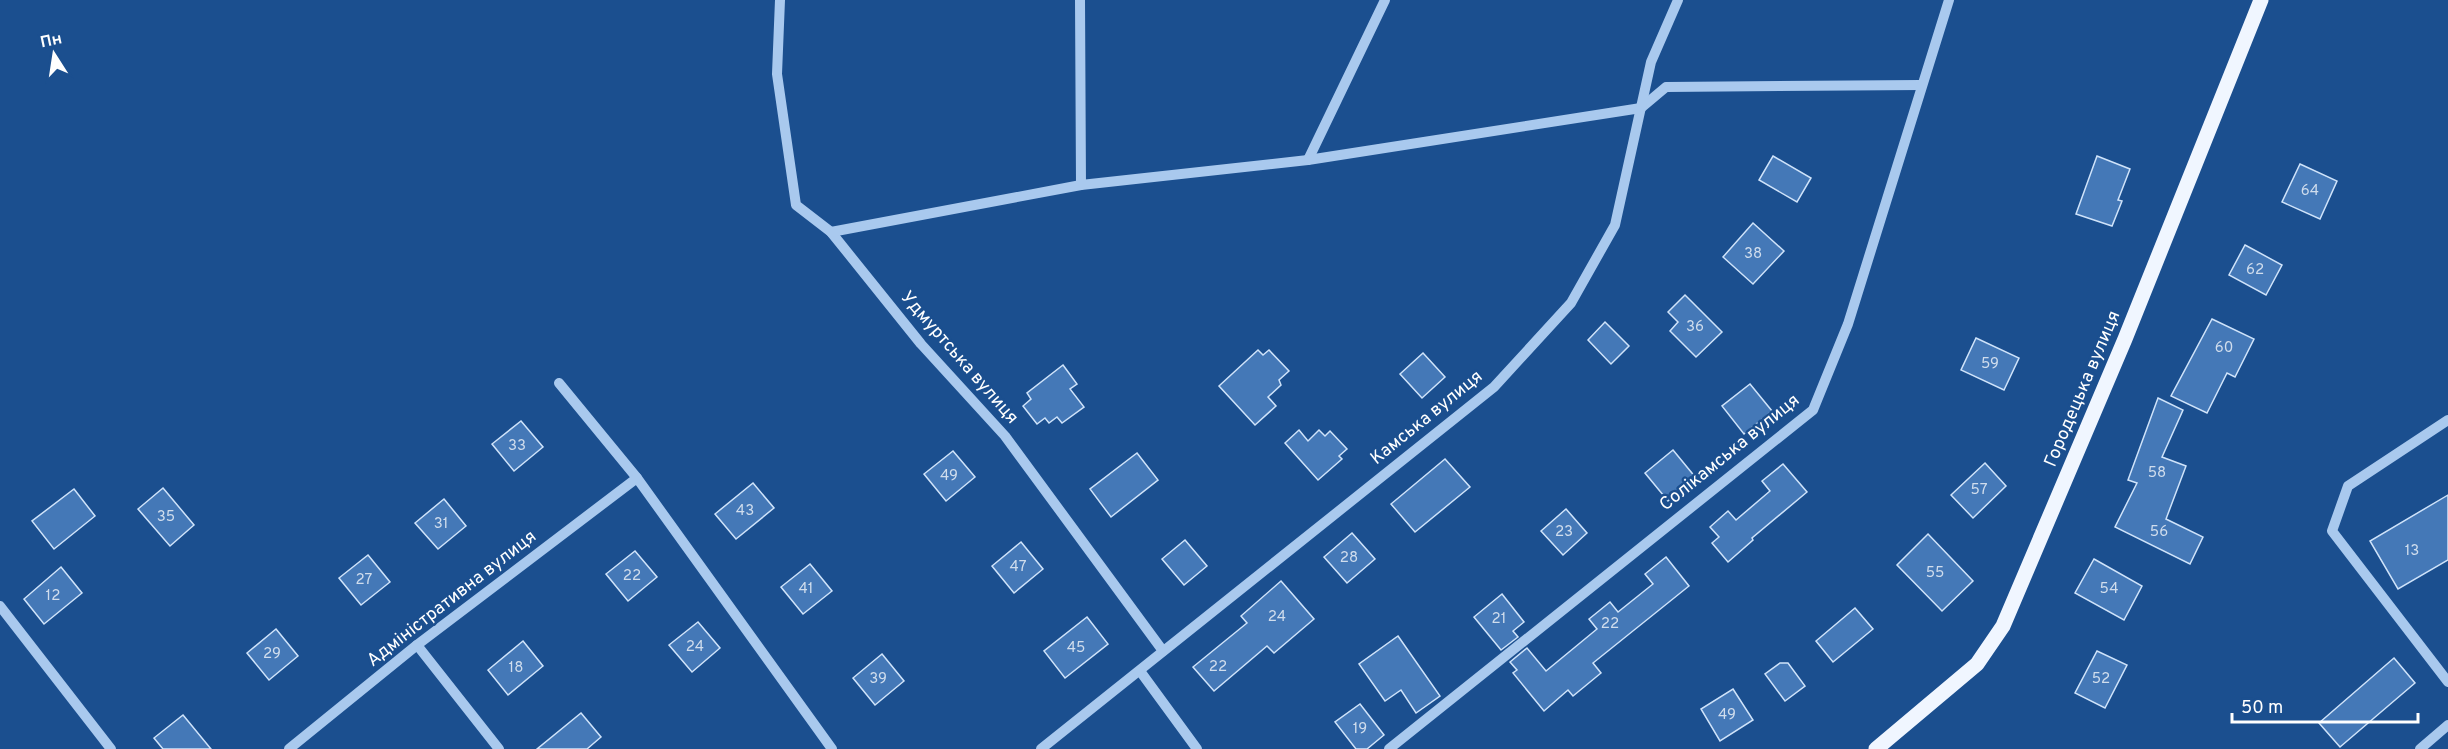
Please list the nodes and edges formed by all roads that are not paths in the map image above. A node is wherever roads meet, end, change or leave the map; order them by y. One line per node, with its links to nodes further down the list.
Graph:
1 (780, 0): 11 (street, Удмуртська вулиця)
2 (1080, 0): 10 (street)
3 (1385, 0): 9 (street)
4 (1678, 0): 8 (street, Камська вулиця)
5 (1949, 0): 7 (street, Солікамська вулиця)
6 (2261, 0): 28 (main road, Городецька вулиця)
7 (1921, 85): 8 (street); 27 (street, Солікамська вулиця)
8 (1641, 108): 9 (street); 17 (street, Камська вулиця)
9 (1308, 160): 10 (street)
10 (1081, 185): 11 (street)
11 (831, 232): 17 (street, Удмуртська вулиця)
12 (559, 383): 14 (street)
13 (2448, 420): 19 (street)
14 (637, 478): 16 (street, Адміністративна вулиця); 24 (street)
15 (0, 606): 21 (street)
16 (417, 645): 22 (street, Адміністративна вулиця); 23 (street)
17 (1163, 651): 18 (street, Камська вулиця)
18 (1140, 671): 25 (street, Камська вулиця); 26 (street)
19 (2448, 682)
20 (2448, 725): 29 (street)
21 (111, 749)
22 (289, 749)
23 (499, 749)
24 (832, 749)
25 (1041, 749)
26 (1197, 749)
27 (1389, 749)
28 (1876, 749)
29 (2420, 749)

